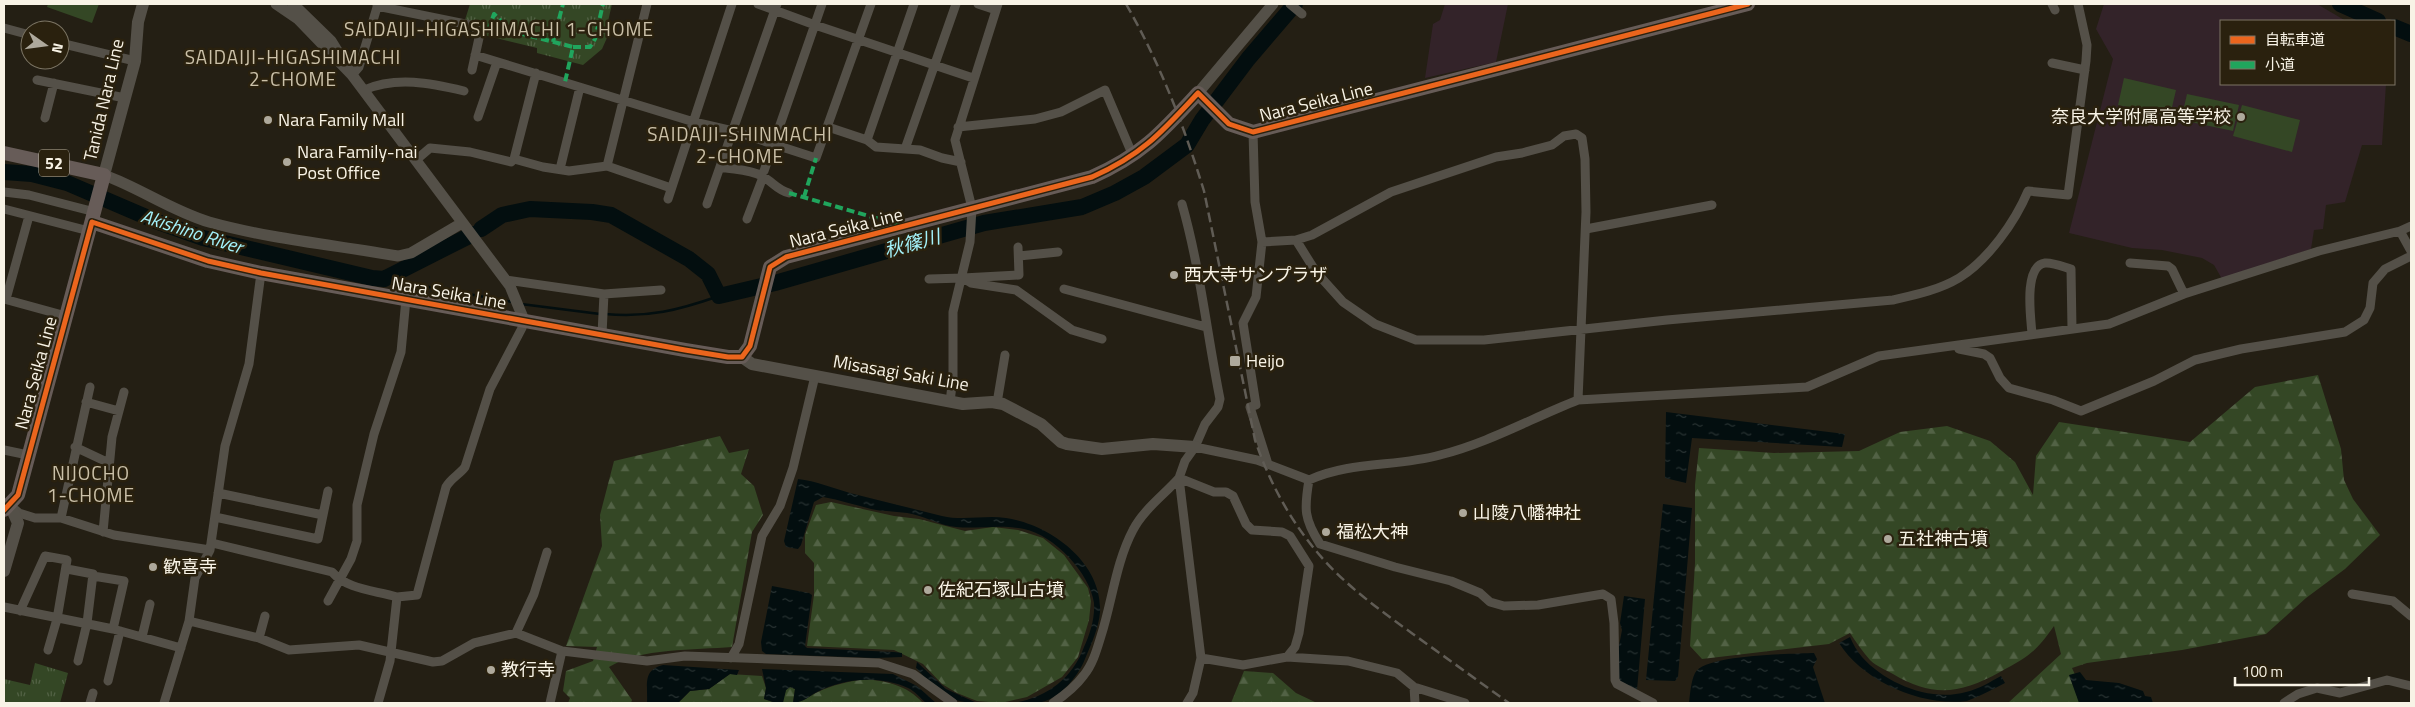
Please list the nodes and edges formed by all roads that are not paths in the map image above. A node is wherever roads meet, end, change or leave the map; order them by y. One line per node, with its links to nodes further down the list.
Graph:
1 (142, 4): 27 (main road, Tanida Nara Line)
2 (276, 4): 34 (street)
3 (293, 4): 34 (street)
4 (648, 4): 43 (street)
5 (732, 4): 46 (street)
6 (758, 4): 17 (street)
7 (822, 4): 20 (street)
8 (870, 4): 23 (street)
9 (914, 4): 25 (street)
10 (956, 4): 30 (street)
11 (978, 4): 18 (street)
12 (1274, 4): 41 (street)
13 (1290, 4): 19 (street)
14 (1748, 4): 50 (main road, Nara Seika Line)
15 (2078, 4): 32 (street)
16 (378, 5): 26 (street); 34 (street)
17 (776, 7): 20 (street); 49 (street)
18 (997, 7): 35 (street)
19 (1302, 14)
20 (815, 25): 23 (street); 52 (street)
21 (4, 28): 22 (street)
22 (20, 32)
23 (858, 39): 25 (street); 47 (street)
24 (70, 45): 27 (street)
25 (897, 52): 30 (street); 51 (street)
26 (475, 55): 28 (street); 31 (street)
27 (135, 61): 42 (main road, Tanida Nara Line)
28 (497, 62): 33 (street); 44 (street)
29 (2052, 63): 32 (street)
30 (935, 67): 35 (street); 53 (street)
31 (472, 70)
32 (2085, 70): 101 (street)
33 (536, 73): 38 (street); 56 (street)
34 (352, 74): 39 (street)
35 (973, 78): 48 (street)
36 (37, 80): 37 (street)
37 (54, 84): 42 (street); 45 (street)
38 (580, 87): 43 (street); 61 (street)
39 (364, 90): 40 (street); 57 (street)
40 (464, 91)
41 (1201, 96): 50 (main road, Nara Seika Line); 55 (main road, Nara Seika Line)
42 (125, 98): 63 (main road, Tanida Nara Line)
43 (622, 100): 46 (street); 59 (street)
44 (478, 117)
45 (45, 118)
46 (694, 122): 49 (street); 64 (street)
47 (828, 127): 51 (street); 52 (street)
48 (958, 127): 55 (street); 58 (street)
49 (733, 131): 52 (street); 60 (street)
50 (1253, 132): 81 (street)
51 (867, 140): 53 (street)
52 (774, 143): 62 (street)
53 (905, 149): 58 (street)
54 (4, 153): 63 (main road, 52)
55 (1133, 156): 72 (main road, Nara Seika Line)
56 (514, 159): 57 (street); 61 (street)
57 (416, 160): 77 (street)
58 (961, 162): 72 (street)
59 (607, 166): 61 (street); 64 (street)
60 (720, 167): 62 (street); 68 (street)
61 (560, 169)
62 (764, 174): 66 (street); 74 (street)
63 (103, 179): 75 (main road, Nara Seika Line); 77 (street)
64 (671, 188): 67 (street)
65 (4, 192): 75 (street)
66 (789, 193)
67 (668, 199)
68 (707, 204)
69 (1182, 204): 98 (street)
70 (1712, 205): 78 (street)
71 (4, 209): 73 (street)
72 (972, 210): 87 (street); 106 (main road, Nara Seika Line)
73 (29, 216): 75 (street); 94 (street)
74 (747, 219)
75 (92, 222): 86 (main road, Nara Seika Line); 96 (main road, Nara Seika Line)
76 (2411, 226): 79 (street)
77 (465, 228): 89 (street)
78 (1586, 228): 80 (street); 101 (street)
79 (2400, 231): 82 (street); 93 (street)
80 (1296, 240): 81 (street); 101 (street)
81 (1262, 242): 120 (street)
82 (2411, 251)
83 (1058, 252): 87 (street)
84 (2411, 256): 104 (street)
85 (2130, 263): 93 (street)
86 (261, 272): 95 (main road, Nara Seika Line); 124 (street)
87 (963, 278): 88 (street); 103 (street); 112 (street)
88 (929, 280)
89 (508, 283): 92 (street); 97 (street)
90 (1064, 289): 98 (street)
91 (661, 290): 92 (street)
92 (604, 294): 99 (street)
93 (2184, 294): 100 (street)
94 (5, 299): 96 (street)
95 (406, 299): 97 (main road, Nara Seika Line); 135 (street)
96 (66, 316): 118 (main road, Nara Seika Line)
97 (524, 317): 99 (main road, Nara Seika Line); 137 (street)
98 (1206, 327): 116 (street)
99 (603, 328): 106 (main road, Nara Seika Line)
100 (2072, 329): 102 (street); 102 (street)
101 (1582, 330): 110 (street)
102 (2032, 334): 104 (street)
103 (1102, 339)
104 (1959, 344): 110 (street)
105 (1005, 355): 113 (street)
106 (742, 357): 107 (main road, Misasagi Saki Line)
107 (815, 376): 112 (main road, Misasagi Saki Line); 155 (street)
108 (90, 387): 111 (street)
109 (124, 392): 114 (street)
110 (1578, 400): 122 (street)
111 (86, 402): 114 (street); 115 (street)
112 (950, 402): 113 (main road, Misasagi Saki Line)
113 (997, 403): 116 (main road, Misasagi Saki Line)
114 (119, 411): 119 (street)
115 (75, 447): 119 (street); 128 (street)
116 (1195, 447): 120 (street); 121 (street)
117 (4, 450): 118 (street)
118 (28, 455): 125 (main road, Nara Seika Line)
119 (109, 462): 129 (street)
120 (1268, 464): 122 (street)
121 (1179, 478): 156 (street); 157 (street); 168 (street)
122 (1309, 480): 172 (street)
123 (328, 491): 126 (street)
124 (218, 493): 126 (street); 127 (street)
125 (7, 508): 128 (street); 133 (main road)
126 (323, 514): 127 (street)
127 (215, 517): 130 (street)
128 (61, 518): 129 (street)
129 (103, 532): 130 (street)
130 (211, 547): 135 (street); 145 (street)
131 (547, 552): 148 (street)
132 (67, 569): 134 (street); 141 (street); 144 (street)
133 (4, 571)
134 (93, 576): 146 (street); 147 (street)
135 (340, 581): 137 (street); 138 (street)
136 (2352, 594): 143 (street)
137 (397, 597): 154 (street)
138 (328, 601)
139 (150, 604): 149 (street)
140 (4, 608): 141 (street)
141 (20, 611): 144 (street)
142 (264, 616): 150 (street)
143 (2411, 616)
144 (57, 619): 146 (street); 152 (street)
145 (189, 621): 150 (street); 151 (street)
146 (87, 623): 147 (street); 158 (street)
147 (117, 630): 149 (street); 159 (street)
148 (516, 633): 153 (street); 154 (street)
149 (142, 637): 151 (street)
150 (259, 638): 154 (street)
151 (181, 648): 164 (street)
152 (48, 650)
153 (562, 651): 155 (street); 166 (street)
154 (390, 652): 165 (street)
155 (731, 658): 167 (street)
156 (1201, 658): 157 (street); 169 (street)
157 (1287, 658): 161 (street)
158 (78, 661)
159 (108, 681)
160 (2411, 686): 173 (street)
161 (1414, 687): 170 (street); 171 (street)
162 (93, 693): 163 (street)
163 (90, 703)
164 (164, 703)
165 (378, 703)
166 (550, 703)
167 (953, 703)
168 (1053, 703)
169 (1187, 703)
170 (1415, 703)
171 (1465, 703)
172 (1653, 703)
173 (2284, 703)

